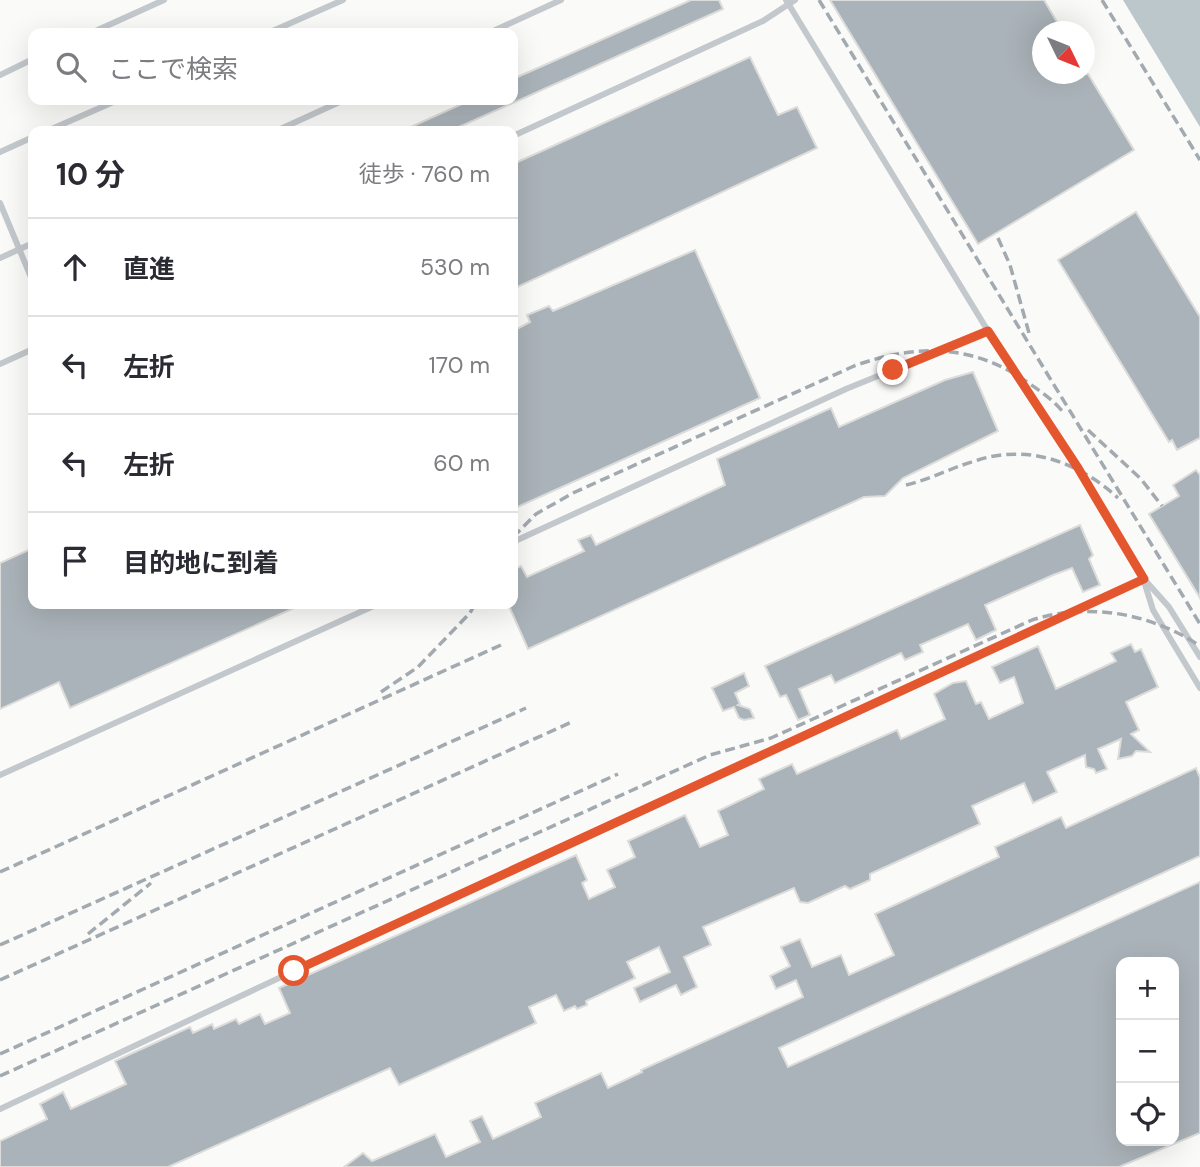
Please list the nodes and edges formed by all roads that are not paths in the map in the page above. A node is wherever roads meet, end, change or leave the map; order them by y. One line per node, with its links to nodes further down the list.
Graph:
1 (164, 0): 6 (lane)
2 (344, 0): 7 (lane)
3 (561, 0): 8 (lane)
4 (795, 0): 5 (lane)
5 (787, 2): 15 (lane); 23 (lane)
6 (102, 28)
7 (280, 28)
8 (500, 28)
9 (28, 62): 10 (lane)
10 (0, 75)
11 (107, 105): 13 (lane)
12 (333, 105): 14 (lane)
13 (58, 126)
14 (287, 126)
15 (518, 134)
16 (28, 139): 17 (lane)
17 (0, 152)
18 (0, 203): 20 (lane)
19 (28, 246): 20 (lane)
20 (19, 250): 21 (lane); 22 (lane)
21 (0, 258)
22 (28, 271)
23 (988, 331): 26 (lane); 27 (lane)
24 (28, 351): 25 (lane)
25 (0, 364)
26 (518, 540)
27 (1144, 579): 29 (lane); 30 (lane); 32 (lane)
28 (367, 609): 31 (lane)
29 (1200, 657)
30 (1200, 688)
31 (0, 775)
32 (0, 1109)

